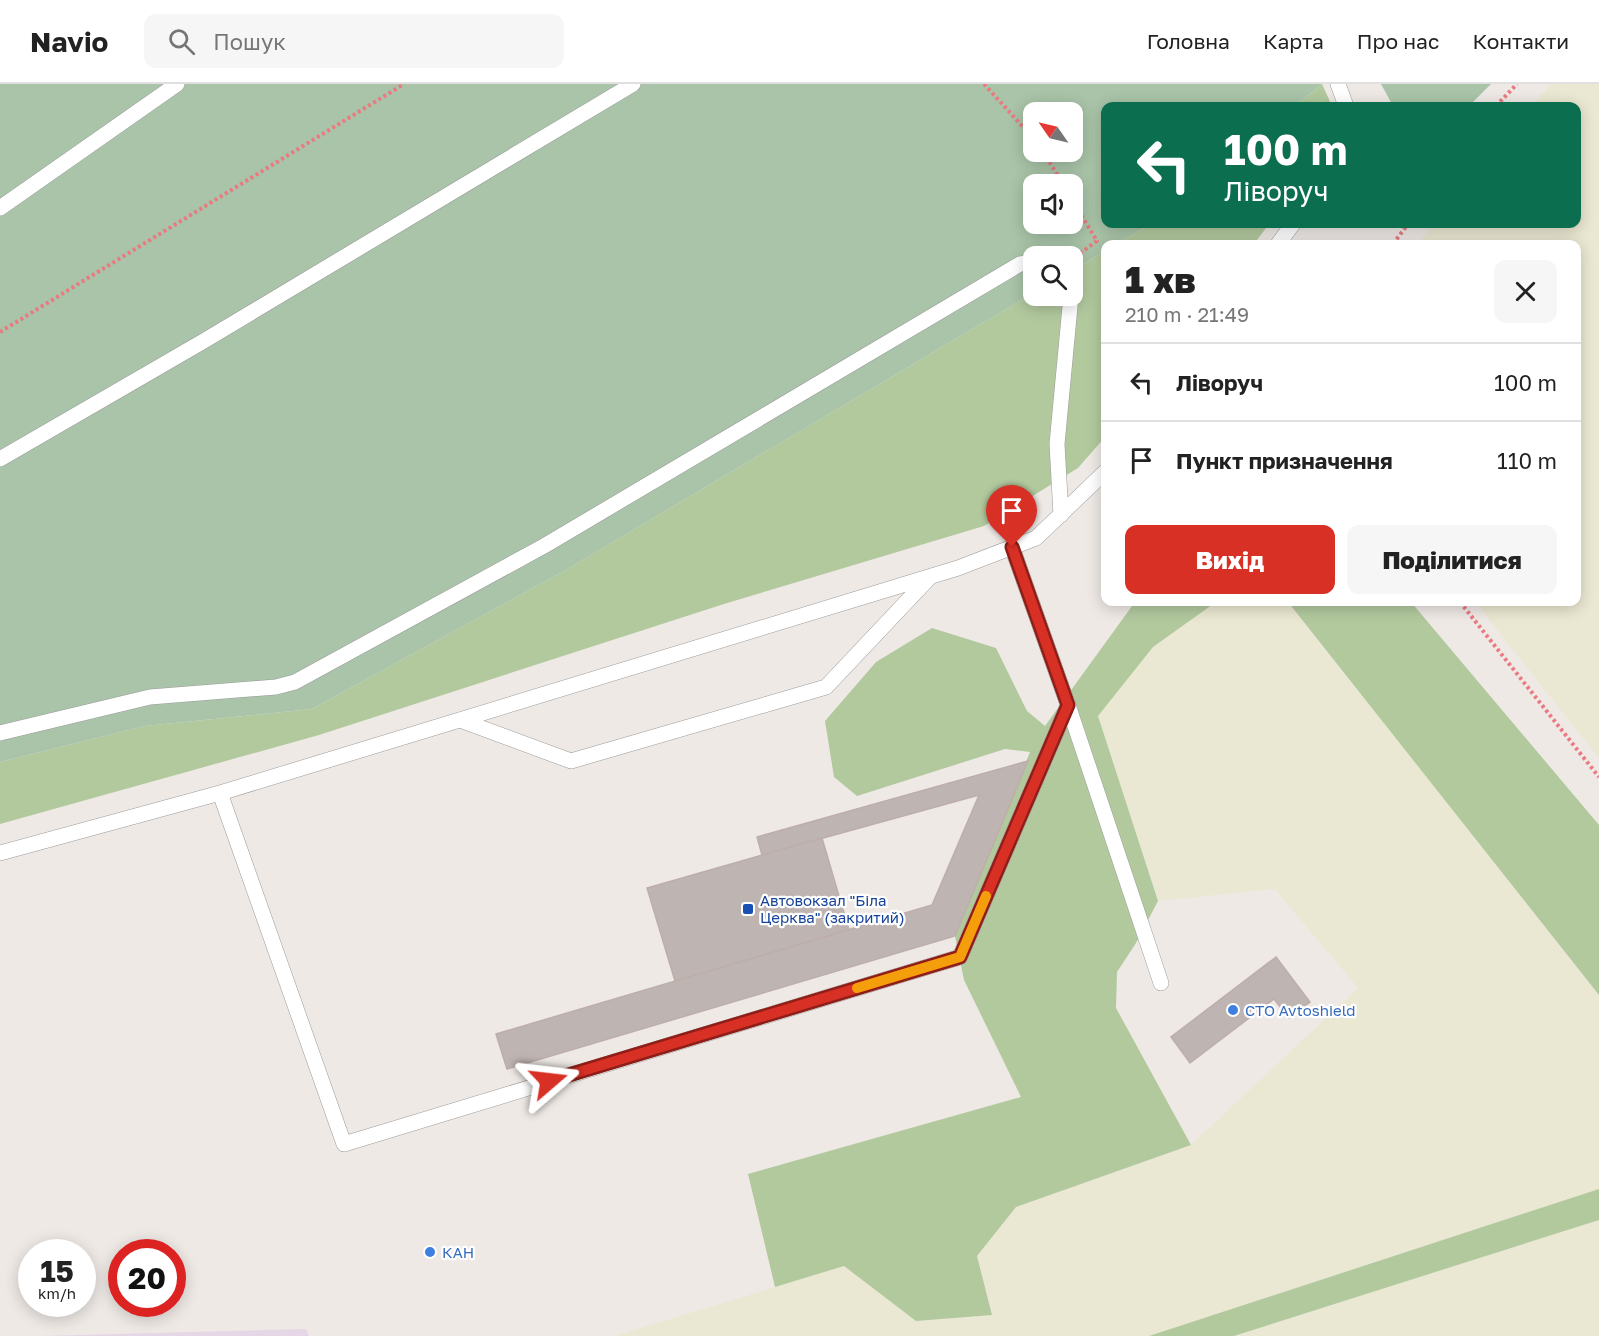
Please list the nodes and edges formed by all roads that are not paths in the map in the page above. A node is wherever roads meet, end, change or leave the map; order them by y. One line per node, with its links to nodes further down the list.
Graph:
1 (177, 84): 5 (lane)
2 (633, 84): 8 (lane)
3 (1338, 84): 4 (lane)
4 (1345, 102)
5 (0, 208)
6 (1023, 264): 15 (lane)
7 (1070, 306): 10 (lane)
8 (0, 459)
9 (1101, 476): 10 (lane)
10 (1061, 515): 11 (lane)
11 (1012, 547): 12 (lane); 13 (lane)
12 (931, 576): 14 (lane); 14 (lane)
13 (1068, 705): 16 (lane); 18 (lane)
14 (460, 720): 16 (lane)
15 (0, 733)
16 (220, 793): 17 (lane)
17 (0, 853)
18 (1161, 983)

